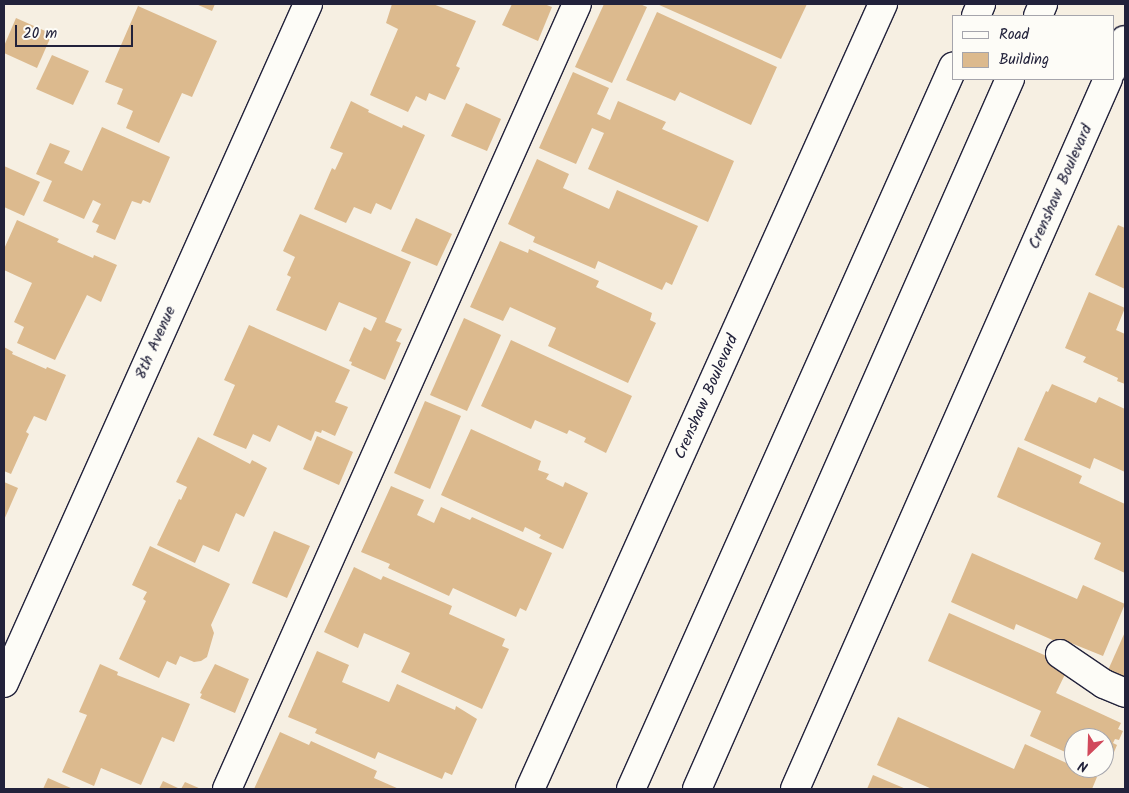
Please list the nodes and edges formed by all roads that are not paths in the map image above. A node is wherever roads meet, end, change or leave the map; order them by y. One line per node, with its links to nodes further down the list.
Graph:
1 (308, 4): 10 (street, 8th Avenue)
2 (577, 4): 12 (street)
3 (883, 4): 13 (street, Crenshaw Boulevard)
4 (1125, 40): 5 (street)
5 (1114, 67)
6 (952, 69): 14 (street)
7 (1010, 80): 15 (street)
8 (1108, 80): 16 (street, Crenshaw Boulevard)
9 (1060, 654): 11 (street)
10 (4, 683)
11 (1125, 693)
12 (227, 789)
13 (530, 789)
14 (631, 789)
15 (697, 789)
16 (796, 789)

